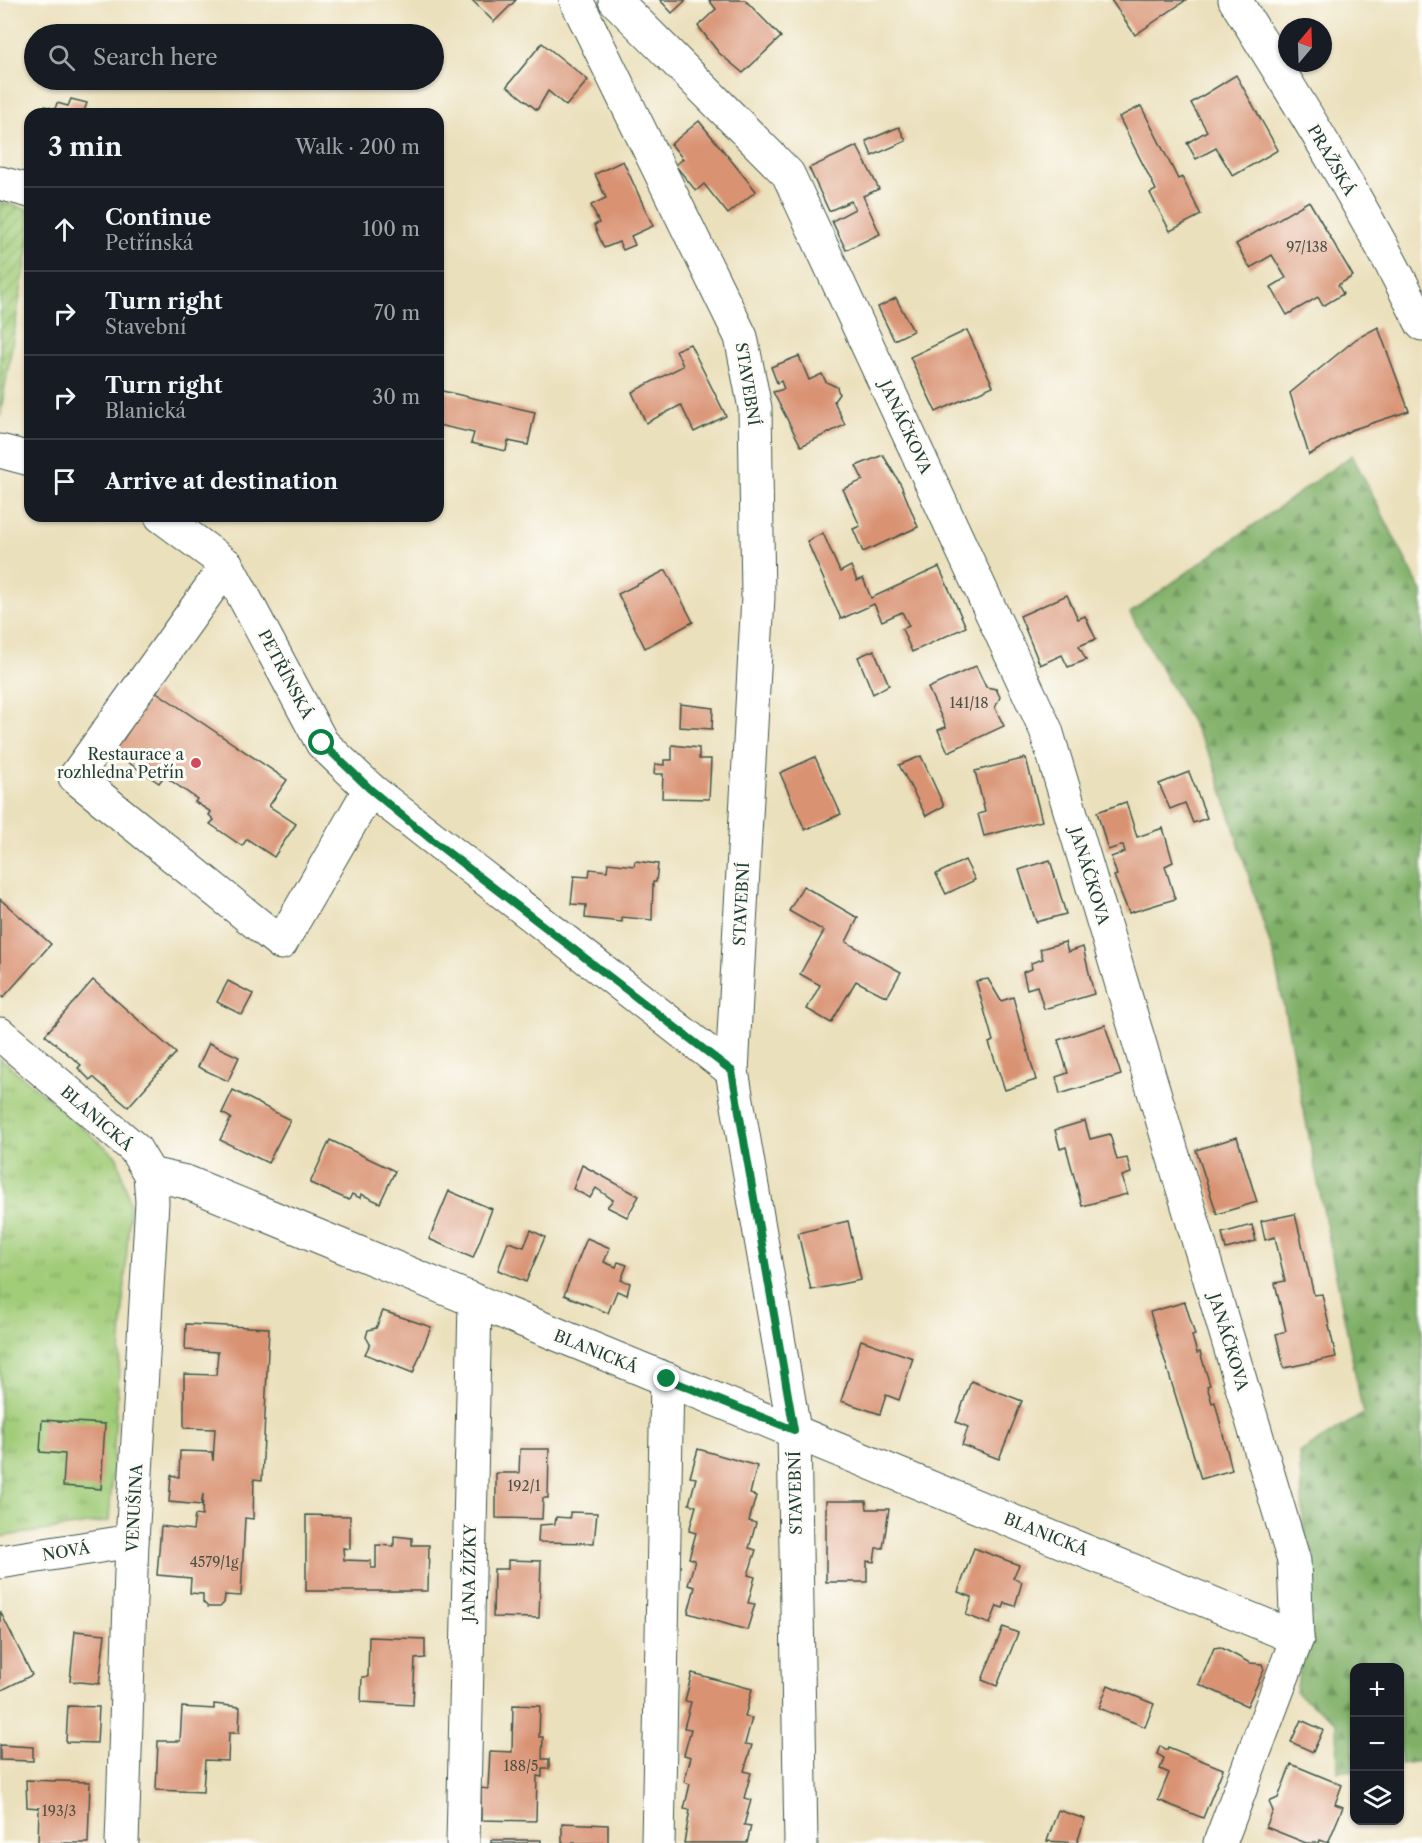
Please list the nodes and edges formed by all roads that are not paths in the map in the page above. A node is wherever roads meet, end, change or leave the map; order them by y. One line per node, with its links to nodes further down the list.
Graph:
1 (576, 0): 13 (street, STAVEBNÍ)
2 (615, 0): 20 (street, JANÁČKOVA)
3 (1235, 0): 6 (street, PRAŽSKÁ)
4 (0, 183): 5 (street)
5 (24, 189)
6 (1422, 324)
7 (0, 451): 8 (street)
8 (24, 457)
9 (169, 522): 10 (street, PETŘÍNSKÁ)
10 (227, 565): 11 (street, PETŘÍNSKÁ); 11 (street)
11 (370, 789): 13 (street, PETŘÍNSKÁ)
12 (0, 1034): 14 (street, BLANICKÁ)
13 (732, 1071): 17 (street, STAVEBNÍ)
14 (150, 1174): 15 (street, BLANICKÁ); 18 (street, VENUŠINA)
15 (475, 1303): 16 (street, BLANICKÁ); 22 (street, JANA ŽIŽKY)
16 (667, 1379): 17 (street, BLANICKÁ); 23 (street)
17 (794, 1430): 20 (street, BLANICKÁ); 24 (street, STAVEBNÍ)
18 (132, 1541): 19 (street, NOVÁ); 21 (street, VENUŠINA)
19 (0, 1562)
20 (1298, 1638): 25 (street, JANÁČKOVA)
21 (122, 1843)
22 (463, 1843)
23 (658, 1843)
24 (801, 1843)
25 (1220, 1843)

